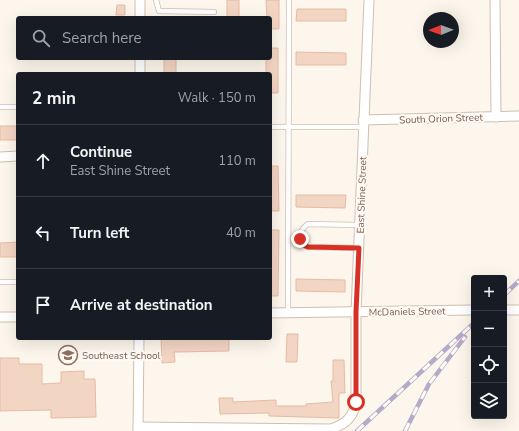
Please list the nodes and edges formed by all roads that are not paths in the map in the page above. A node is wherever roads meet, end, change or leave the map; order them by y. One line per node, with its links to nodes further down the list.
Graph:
1 (140, 0): 7 (street)
2 (156, 0): 6 (lane)
3 (289, 0): 16 (lane)
4 (369, 0): 14 (street, East Shine Street)
5 (496, 0): 13 (street)
6 (214, 12)
7 (140, 16)
8 (140, 60): 9 (street)
9 (140, 72)
10 (0, 107): 11 (lane)
11 (16, 107)
12 (519, 116): 13 (street, South Orion Street)
13 (496, 117): 14 (street, South Orion Street)
14 (363, 124): 16 (lane); 19 (street, East Shine Street)
15 (272, 127): 16 (lane)
16 (288, 127): 28 (lane)
17 (16, 156): 18 (street)
18 (0, 157)
19 (360, 225): 20 (street, East Shine Street); 20 (lane)
20 (359, 248): 26 (street, East Shine Street)
21 (0, 282): 22 (lane)
22 (16, 282)
23 (471, 310): 26 (street, McDaniels Street)
24 (507, 310): 25 (street)
25 (519, 310)
26 (356, 312): 28 (street, McDaniels Street); 32 (street, East Shine Street)
27 (272, 313): 28 (street, McDaniels Street)
28 (288, 313)
29 (0, 317): 30 (street)
30 (16, 317)
31 (139, 340): 32 (street)
32 (138, 429)

